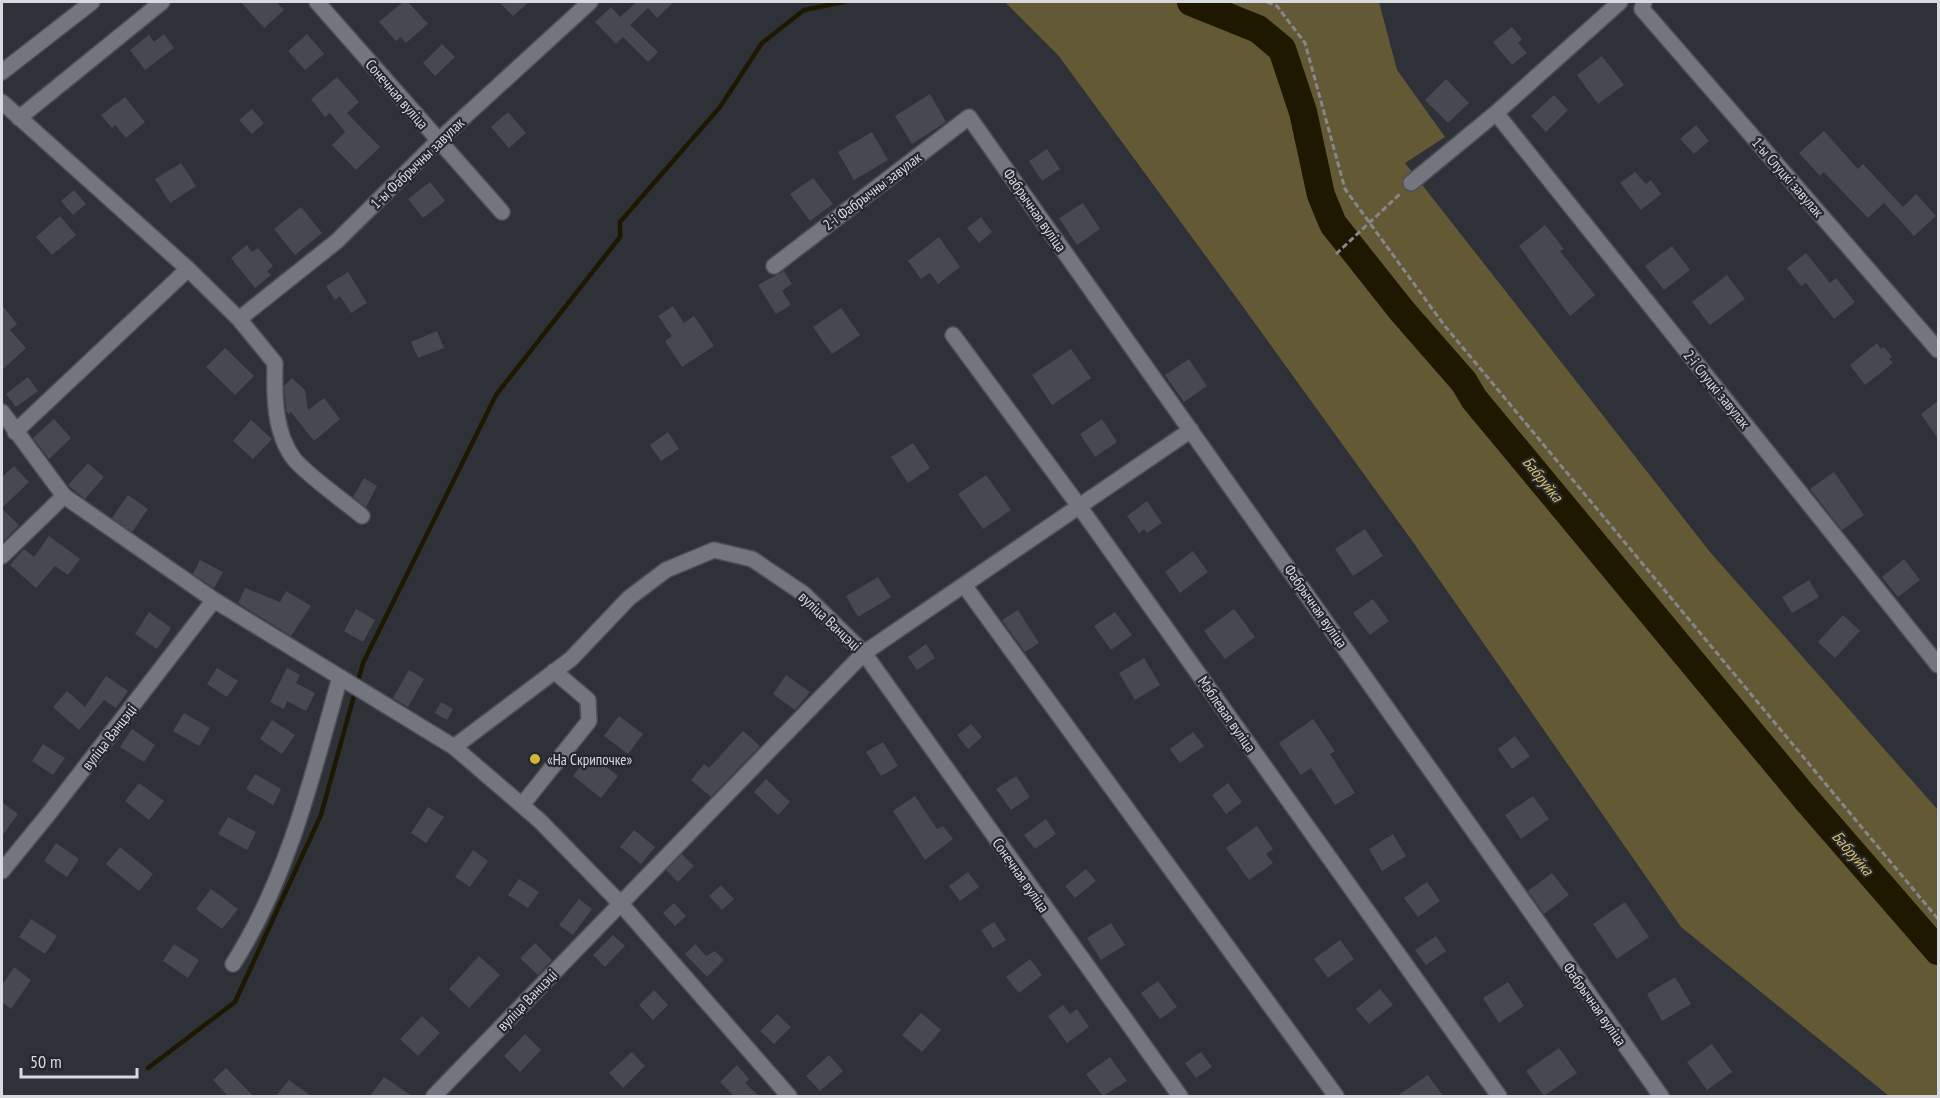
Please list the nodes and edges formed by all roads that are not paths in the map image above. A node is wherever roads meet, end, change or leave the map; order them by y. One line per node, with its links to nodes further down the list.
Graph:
1 (92, 2): 7 (street)
2 (162, 2): 11 (street)
3 (317, 2): 12 (street, Сонечная вуліца)
4 (590, 2): 12 (street, 1-ы Фабрычны завулак)
5 (1620, 2): 9 (street)
6 (1644, 2): 19 (street, 1-ы Слуцкі завулак)
7 (2, 72)
8 (2, 102): 11 (street)
9 (1496, 113): 13 (street); 30 (street, 2-і Слуцкі завулак)
10 (969, 117): 15 (street, 2-і Фабрычны завулак); 21 (street, Фабрычная вуліца)
11 (19, 118): 16 (street)
12 (438, 141): 14 (street, Сонечная вуліца); 17 (street, 1-ы Фабрычны завулак)
13 (1411, 183)
14 (502, 212)
15 (774, 266)
16 (189, 269): 17 (street); 22 (street)
17 (239, 319): 25 (street)
18 (952, 335): 24 (street, Мэблевая вуліца)
19 (1938, 350)
20 (2, 412): 22 (street)
21 (1191, 430): 24 (street); 43 (street, Фабрычная вуліца)
22 (15, 432): 23 (street)
23 (64, 496): 26 (street); 28 (street)
24 (1079, 506): 27 (street); 42 (street, Мэблевая вуліца)
25 (362, 516)
26 (2, 556)
27 (964, 585): 29 (street); 41 (street)
28 (214, 600): 32 (street); 35 (street, вуліца Ванцэці)
29 (864, 653): 31 (street, вуліца Ванцэці); 36 (street, вуліца Ванцэці); 40 (street, Сонечная вуліца)
30 (1938, 665)
31 (554, 671): 33 (street, вуліца Ванцэці); 34 (street)
32 (343, 679): 33 (street); 37 (street)
33 (454, 747): 34 (street)
34 (522, 805): 36 (street)
35 (2, 871)
36 (621, 904): 38 (street, вуліца Ванцэці); 39 (street)
37 (233, 964)
38 (434, 1096)
39 (789, 1096)
40 (1180, 1096)
41 (1336, 1096)
42 (1499, 1096)
43 (1661, 1096)

